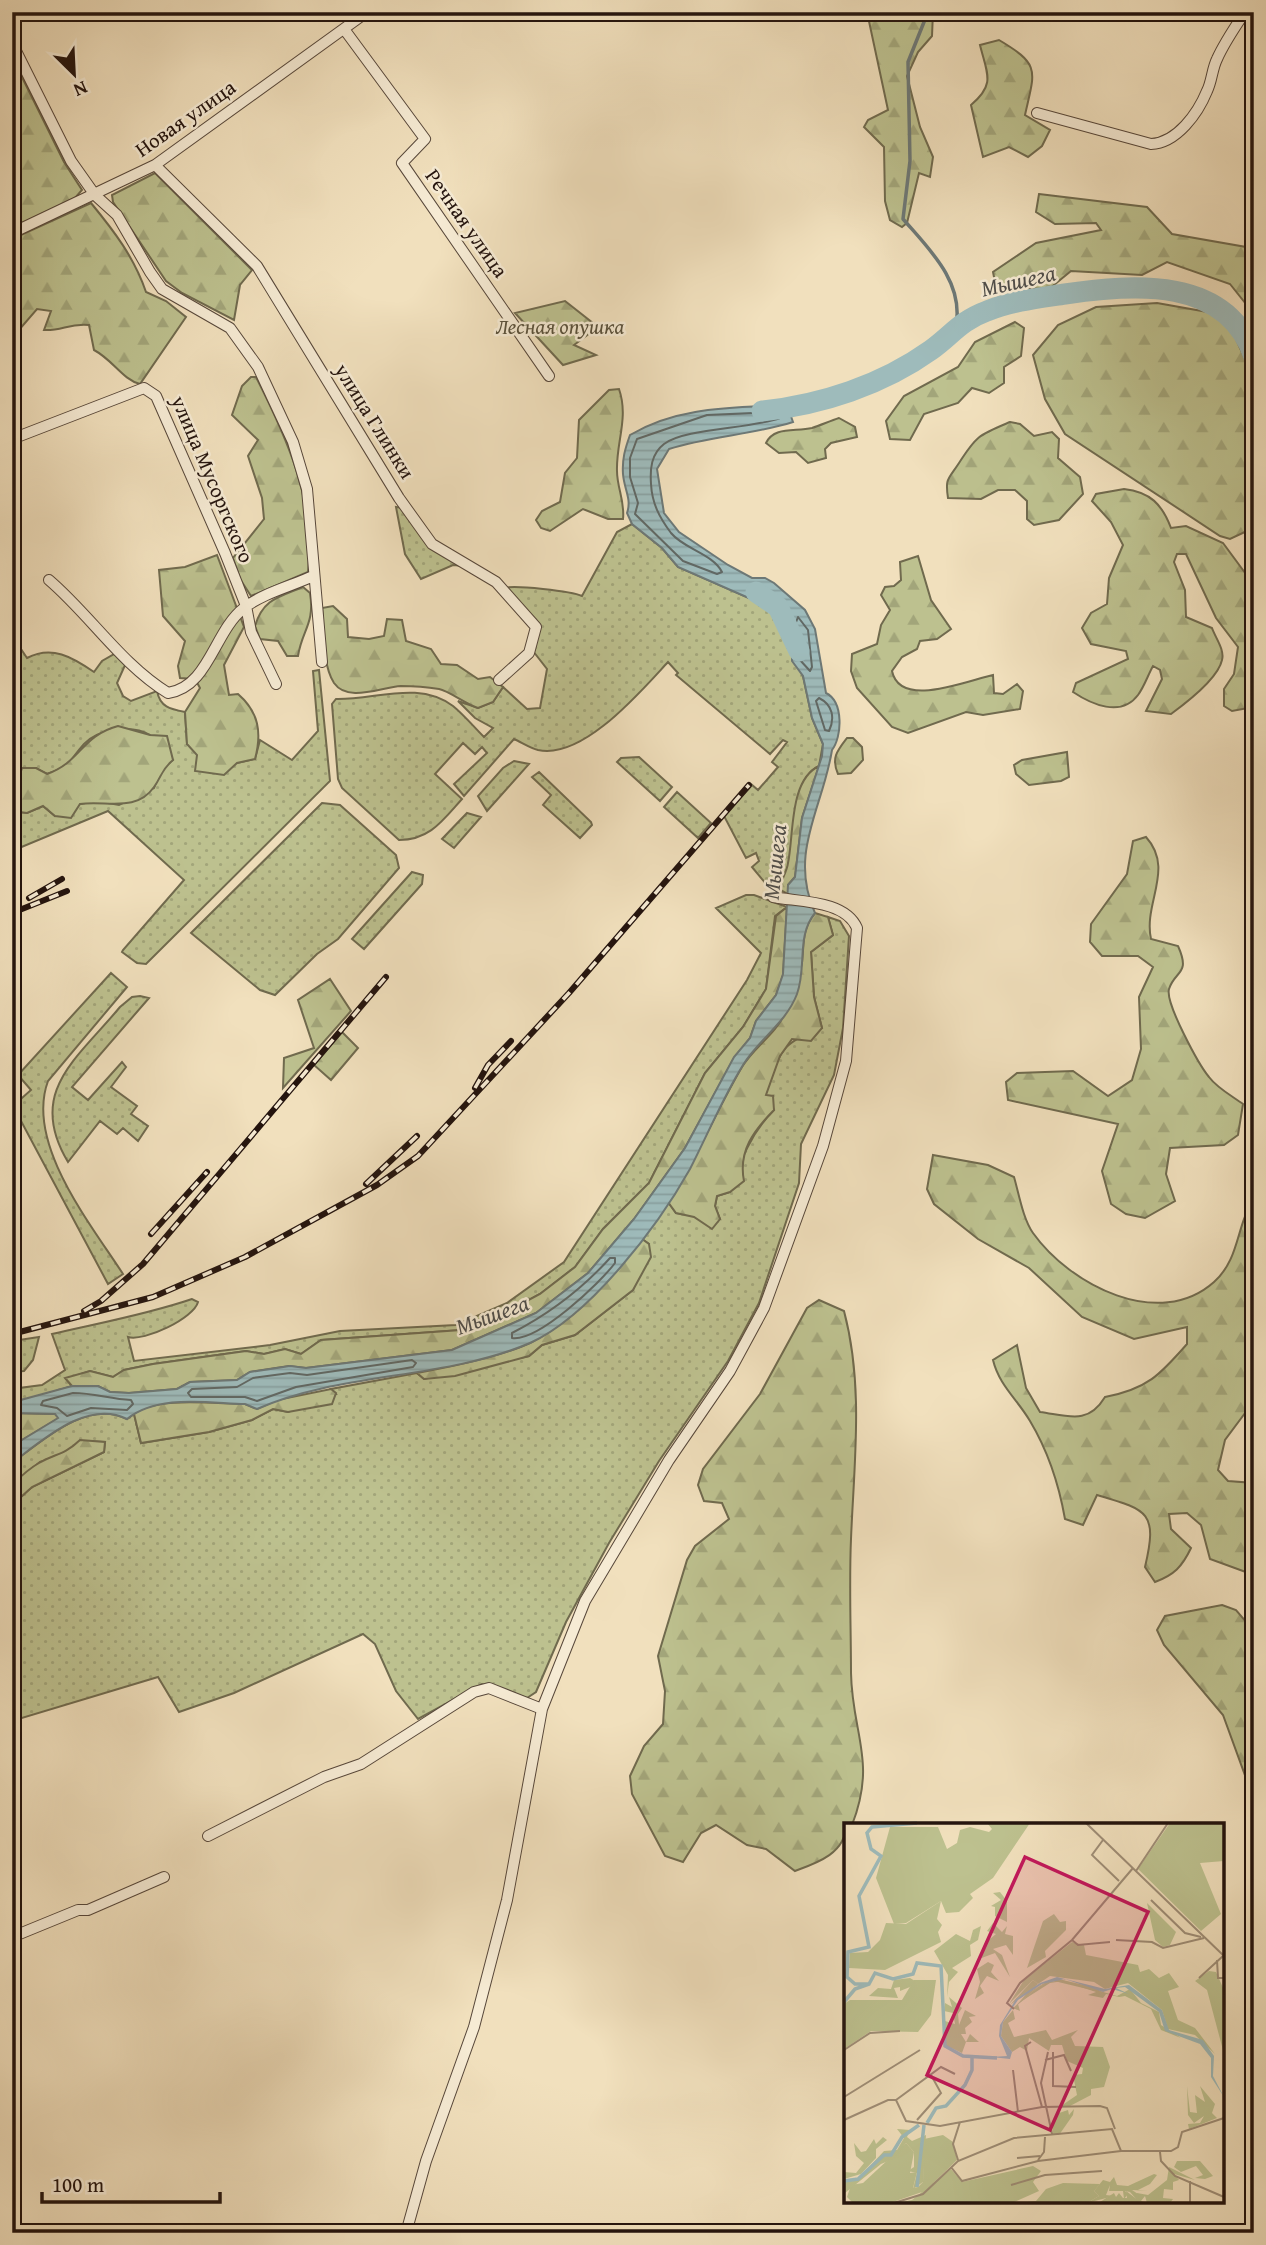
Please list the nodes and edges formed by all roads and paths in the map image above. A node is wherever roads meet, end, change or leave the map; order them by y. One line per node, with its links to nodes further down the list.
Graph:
1 (367, 12): 3 (street, Новая улица)
2 (1240, 14): 5 (street)
3 (344, 29): 6 (street, Новая улица); 9 (street, Речная улица)
4 (12, 43): 7 (street)
5 (1037, 113)
6 (155, 165): 7 (street, Новая улица); 15 (street, улица Глинки)
7 (95, 195): 8 (street, Новая улица); 11 (street)
8 (12, 233)
9 (549, 376)
10 (12, 439): 13 (street, улица Мусоргского)
11 (313, 576): 13 (street); 14 (street)
12 (49, 580): 13 (street)
13 (246, 606): 16 (street, улица Мусоргского)
14 (322, 662)
15 (499, 680)
16 (276, 684)
17 (773, 897): 18 (street)
18 (542, 1709): 19 (street); 22 (street)
19 (208, 1836)
20 (164, 1877): 21 (street)
21 (12, 1937)
22 (406, 2233)

